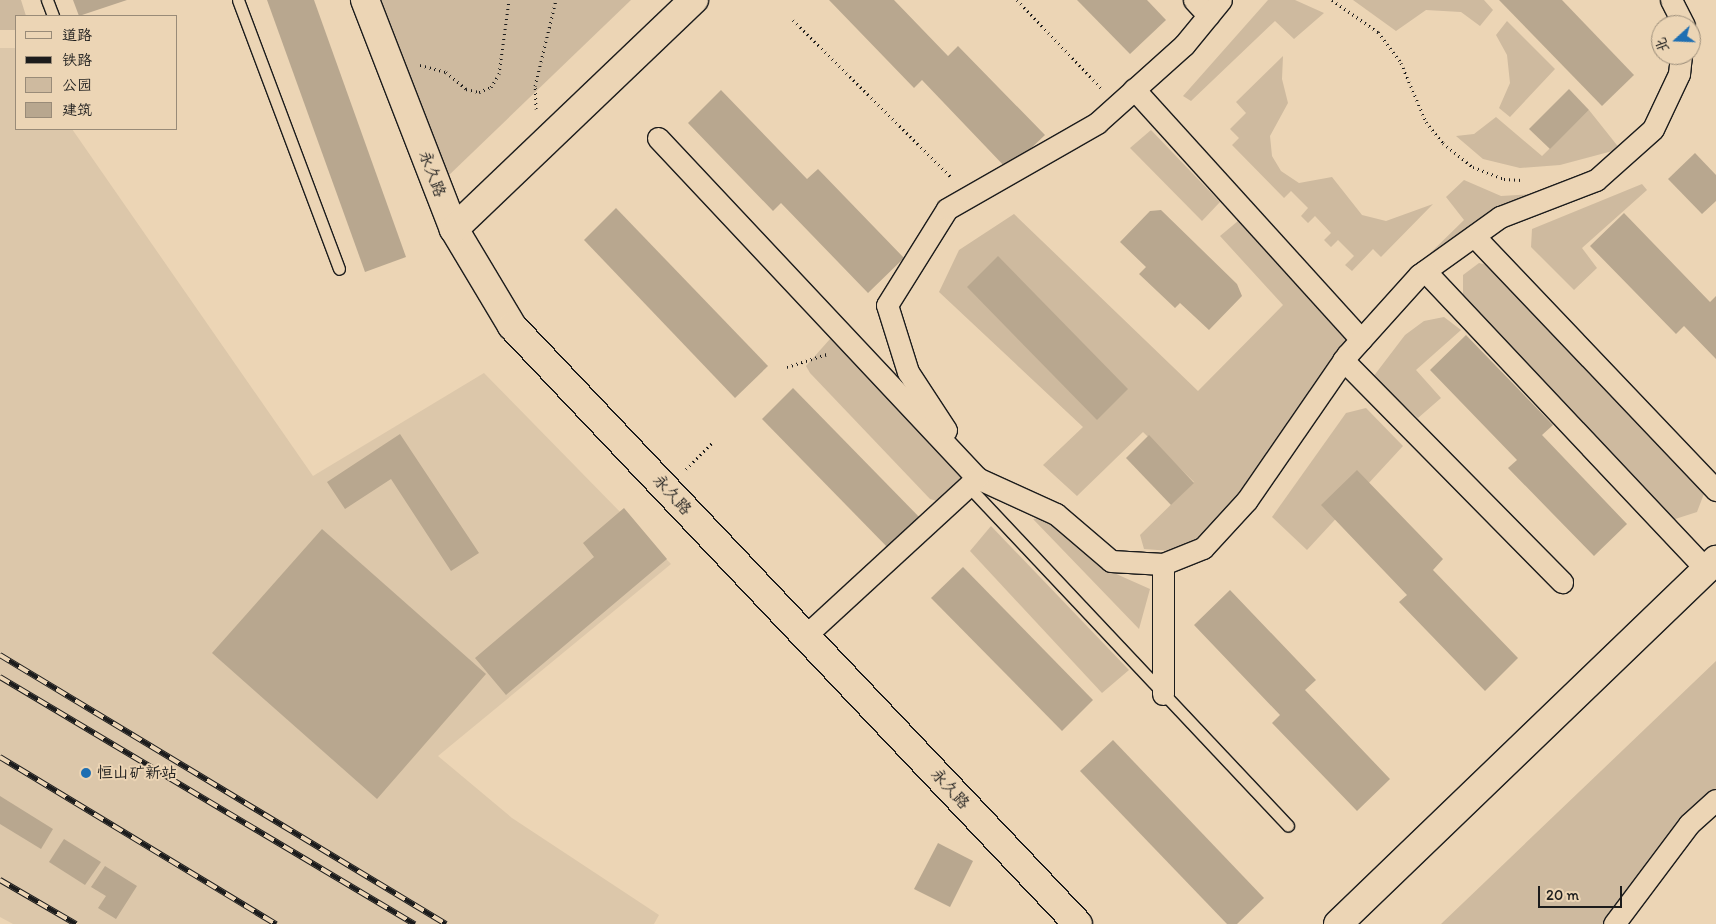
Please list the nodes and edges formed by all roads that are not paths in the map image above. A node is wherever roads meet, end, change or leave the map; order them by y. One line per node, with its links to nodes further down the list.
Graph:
1 (47, 0): 7 (lane)
2 (238, 0): 14 (lane)
3 (365, 0): 12 (main road, 永久路)
4 (694, 0): 12 (main road)
5 (1671, 0): 8 (street)
6 (1208, 5): 10 (street)
7 (53, 15)
8 (1679, 15)
9 (1680, 65): 13 (street)
10 (1134, 90): 16 (street); 18 (street)
11 (658, 138): 18 (street)
12 (454, 229): 23 (main road, 永久路)
13 (1474, 236): 15 (street); 19 (street)
14 (339, 269)
15 (1425, 271): 16 (street); 21 (street)
16 (1361, 339): 17 (street)
17 (1344, 360): 20 (street); 22 (street)
18 (973, 483): 20 (street); 23 (street); 24 (lane)
19 (1716, 490)
20 (1163, 564): 24 (street)
21 (1711, 564): 28 (main road)
22 (1562, 582)
23 (805, 636): 27 (main road, 永久路)
24 (1163, 694): 26 (lane)
25 (1716, 800): 29 (street)
26 (1288, 826)
27 (1078, 924)
28 (1338, 924)
29 (1614, 924)

